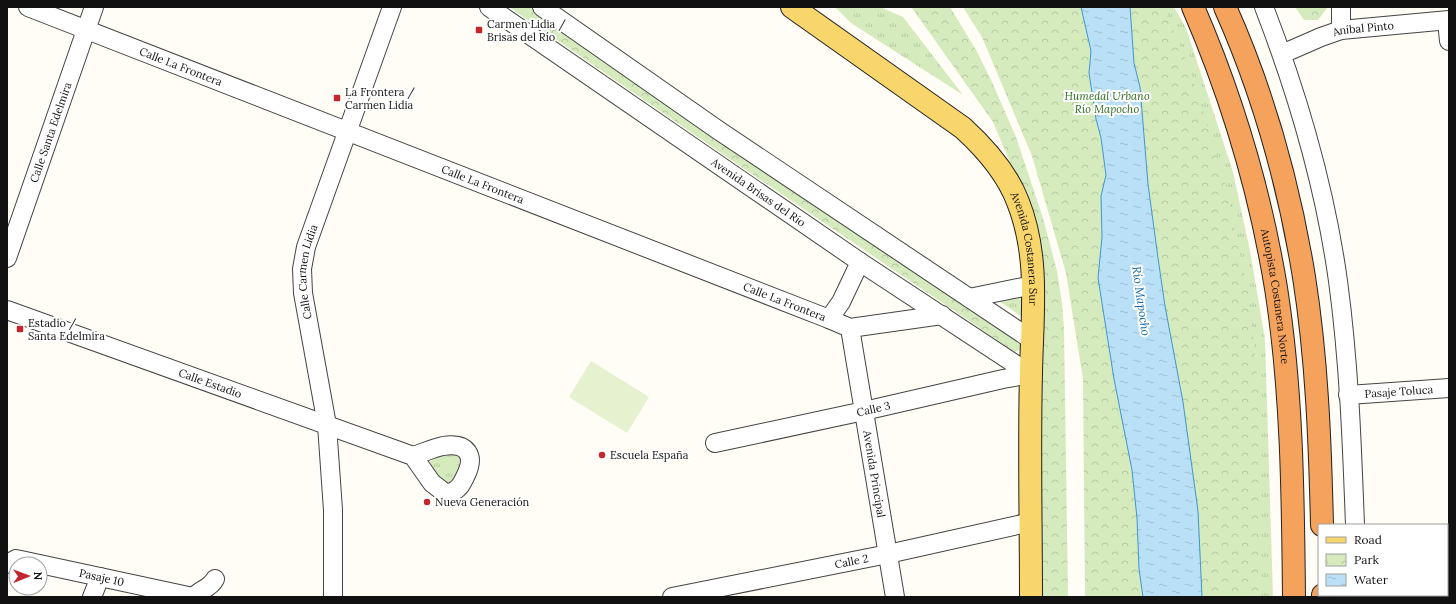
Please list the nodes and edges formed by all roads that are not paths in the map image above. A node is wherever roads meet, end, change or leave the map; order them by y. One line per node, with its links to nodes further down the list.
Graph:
1 (28, 7): 12 (street, Calle La Frontera)
2 (94, 7): 12 (street, Calle Santa Edelmira)
3 (392, 7): 16 (street, Calle Carmen Lidia)
4 (489, 7): 18 (street, Avenida Brisas del Río)
5 (542, 7): 20 (street)
6 (792, 7): 19 (main road, Avenida Costanera Sur)
7 (1193, 7): 46 (highway, Autopista Costanera Norte)
8 (1225, 7): 34 (highway)
9 (1264, 7): 15 (street)
10 (1341, 7): 13 (street)
11 (1448, 21): 13 (street, Aníbal Pinto); 14 (street)
12 (86, 30): 16 (street, Calle La Frontera); 17 (street, Calle Santa Edelmira)
13 (1342, 30): 15 (street, Aníbal Pinto)
14 (1449, 41)
15 (1282, 54): 28 (street)
16 (347, 131): 23 (street, Calle La Frontera); 30 (street, Calle Carmen Lidia)
17 (7, 258)
18 (860, 262): 22 (street, Avenida Brisas del Río); 23 (street)
19 (1033, 285): 20 (street); 25 (main road, Avenida Costanera Sur)
20 (969, 298): 25 (street)
21 (7, 310): 30 (street, Calle Estadio)
22 (942, 315): 24 (street); 26 (street, Avenida Brisas del Río)
23 (829, 319): 24 (street, Calle La Frontera)
24 (850, 328): 29 (street, Avenida Principal)
25 (1032, 340): 26 (main road, Avenida Costanera Sur)
26 (1030, 374): 29 (street, Calle 3); 33 (main road, Avenida Costanera Sur)
27 (1449, 388): 28 (street, Pasaje Toluca)
28 (1348, 395): 35 (street)
29 (864, 411): 31 (street, Calle 3); 36 (street, Avenida Principal)
30 (327, 425): 32 (street, Calle Estadio); 42 (street, Calle Carmen Lidia)
31 (715, 442)
32 (413, 456)
33 (1031, 522): 36 (street, Calle 2); 45 (main road, Avenida Costanera Sur)
34 (1322, 524)
35 (1355, 524)
36 (888, 554): 43 (street, Calle 2); 44 (street, Avenida Principal)
37 (48, 566): 38 (street, Pasaje 10)
38 (100, 577): 40 (street); 41 (street, Pasaje 10)
39 (216, 580): 41 (street)
40 (92, 597)
41 (194, 597)
42 (333, 597)
43 (672, 597)
44 (895, 597)
45 (1031, 597)
46 (1294, 597)

